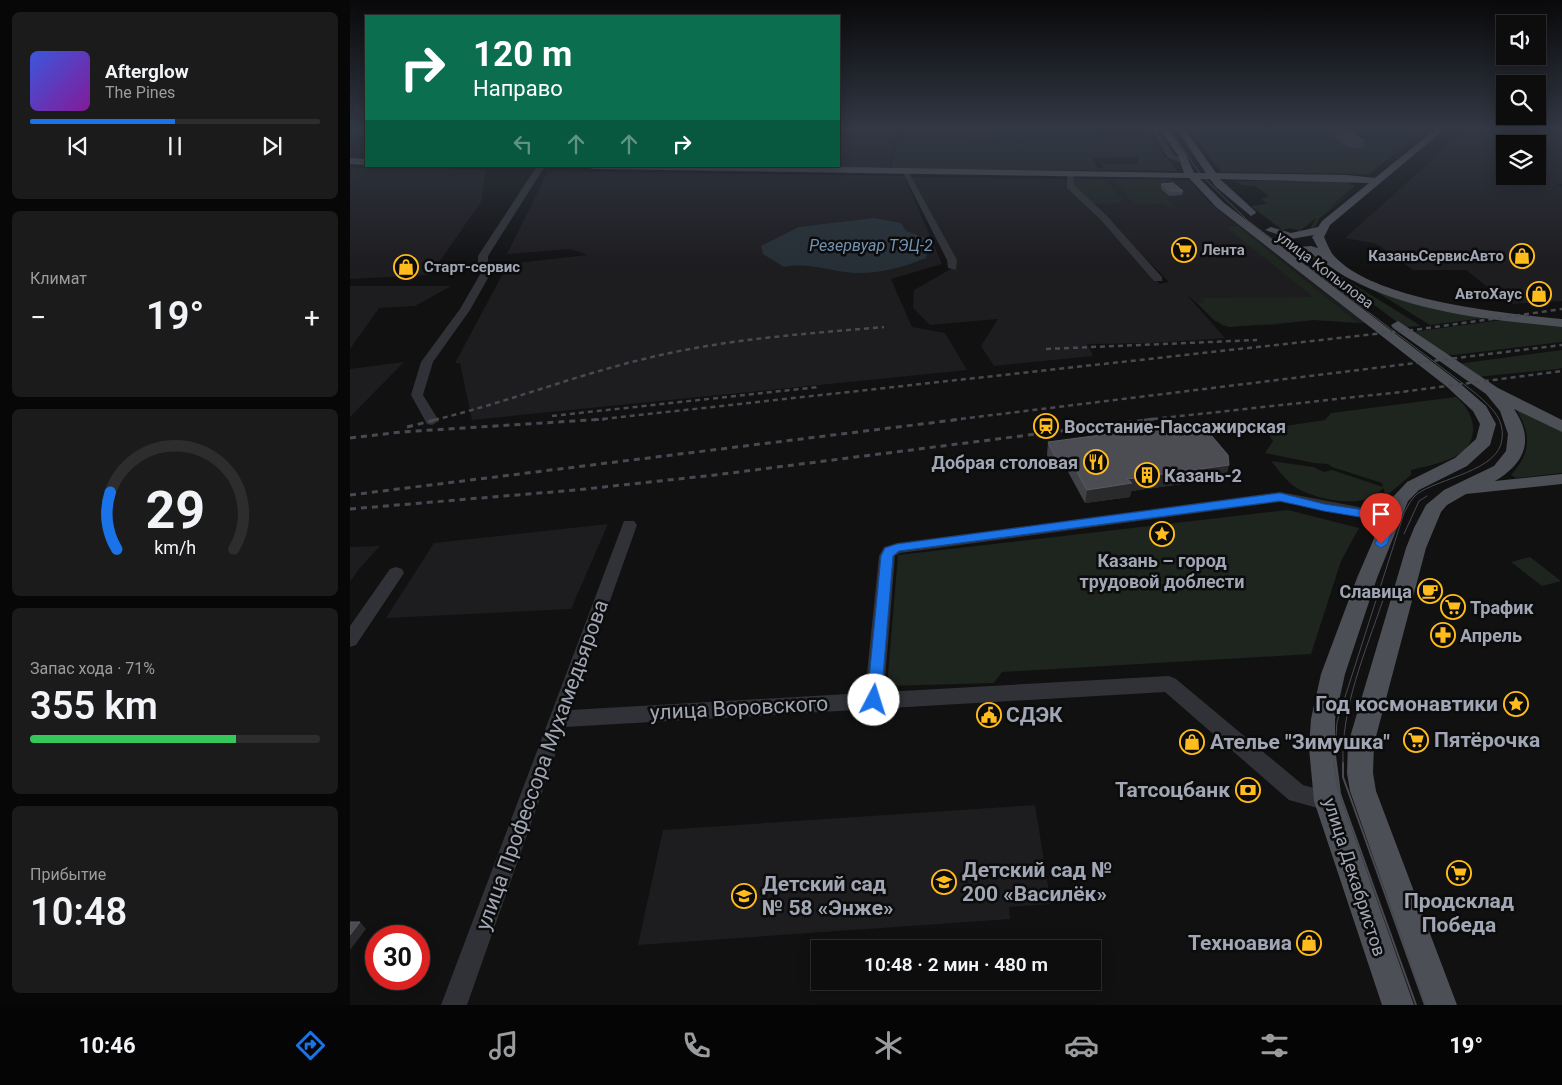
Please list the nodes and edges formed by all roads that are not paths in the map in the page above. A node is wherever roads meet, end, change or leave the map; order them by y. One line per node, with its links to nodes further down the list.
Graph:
1 (535, 175): 18 (street)
2 (906, 175): 13 (street)
3 (1010, 175): 5 (main road)
4 (1384, 175): 8 (main road)
5 (1070, 176): 7 (main road); 14 (street)
6 (1214, 176): 7 (main road); 8 (main road); 9 (main road, улица Копылова)
7 (1192, 177): 15 (main road, улица Копылова)
8 (1376, 181): 10 (main road)
9 (1271, 230): 10 (main road); 11 (main road, улица Копылова)
10 (1320, 230): 12 (main road)
11 (1303, 255): 12 (main road); 15 (main road, улица Копылова)
12 (1333, 262): 16 (main road)
13 (953, 268)
14 (1158, 280)
15 (1379, 316): 17 (main road, улица Копылова); 20 (main road, улица Декабристов)
16 (1562, 323)
17 (1492, 391): 19 (main road); 21 (main road, улица Декабристов)
18 (432, 421)
19 (1562, 426)
20 (1461, 462): 21 (main road); 25 (main road, улица Декабристов)
21 (1489, 476): 23 (main road); 24 (main road, улица Декабристов)
22 (1562, 479): 23 (main road)
23 (1518, 485): 24 (main road)
24 (1462, 490): 34 (main road, улица Декабристов)
25 (1391, 518): 29 (street); 31 (main road, улица Декабристов)
26 (629, 525): 30 (street, улица Профессора Мухамедьярова)
27 (396, 573): 28 (street)
28 (350, 640)
29 (874, 700): 30 (street, улица Воровского); 31 (street, улица Воровского)
30 (559, 718): 32 (street, улица Профессора Мухамедьярова)
31 (1328, 801): 33 (main road, улица Декабристов)
32 (454, 1005)
33 (1398, 1005)
34 (1441, 1005)

